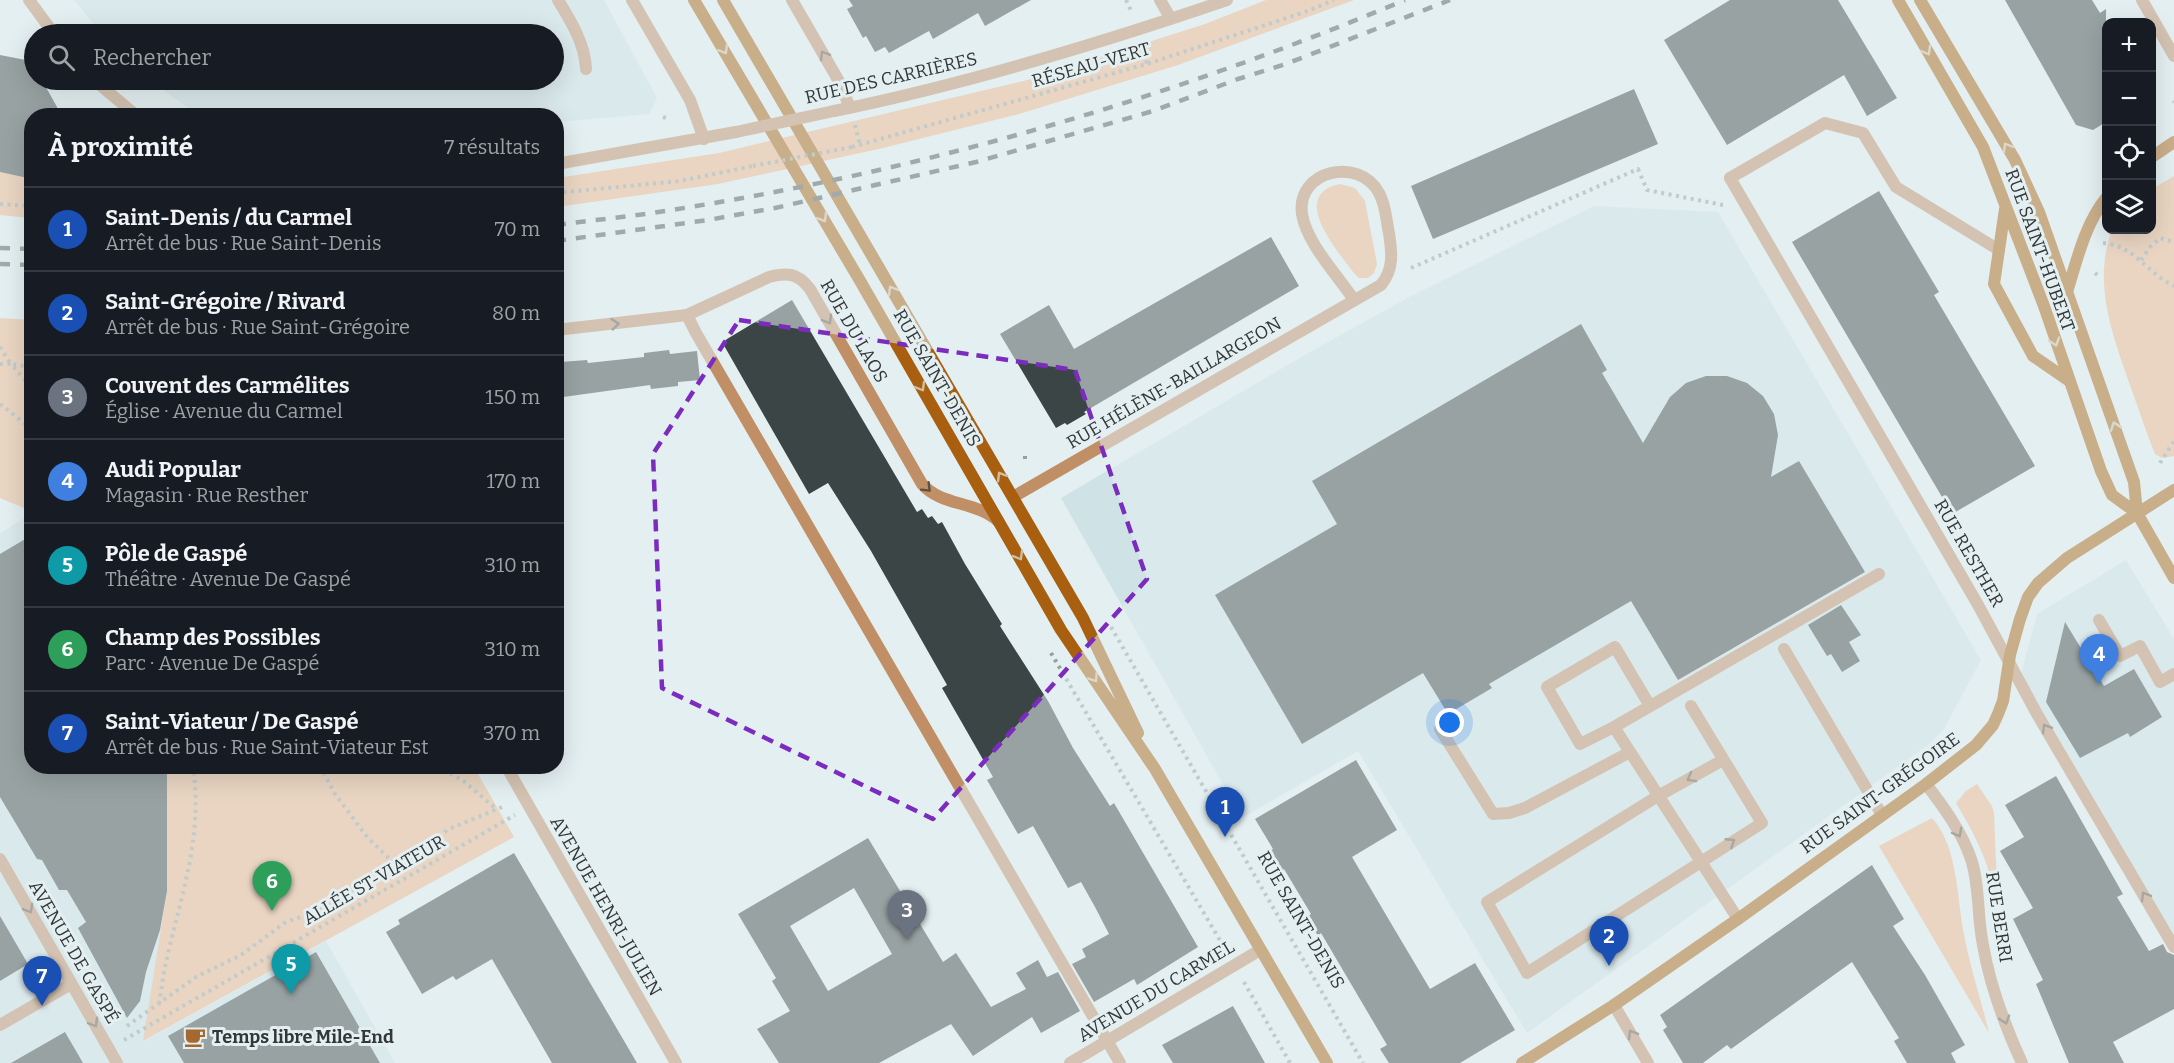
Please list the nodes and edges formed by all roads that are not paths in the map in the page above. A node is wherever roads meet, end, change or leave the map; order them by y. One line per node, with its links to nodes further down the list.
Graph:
1 (29, 0): 13 (street)
2 (558, 0): 15 (street)
3 (632, 0): 19 (street)
4 (694, 0): 34 (street, RUE SAINT-DENIS, one-way to 34)
5 (723, 0): 32 (street, RUE SAINT-DENIS, one-way to 5)
6 (792, 0): 18 (street, one-way to 6)
7 (1160, 0): 12 (street)
8 (1227, 0): 12 (street, RUE DES CARRIÈRES)
9 (1898, 0): 24 (street, RUE SAINT-HUBERT, one-way to 24)
10 (1920, 0): 26 (street, RUE SAINT-HUBERT, one-way to 10)
11 (2142, 0): 14 (street)
12 (1171, 19): 18 (street, RUE DES CARRIÈRES)
13 (47, 24)
14 (2174, 56)
15 (586, 69)
16 (106, 90): 17 (street)
17 (127, 108)
18 (850, 108): 19 (street, RUE DES CARRIÈRES, bridge)
19 (704, 139): 22 (street, RUE DES CARRIÈRES)
20 (2174, 142): 21 (street)
21 (2156, 154)
22 (564, 163)
23 (2102, 204): 26 (street)
24 (2006, 208): 25 (street); 30 (street, RUE SAINT-HUBERT, one-way to 30)
25 (1999, 250): 30 (street); 39 (street, RUE RESTHER)
26 (2067, 292): 33 (street, RUE SAINT-HUBERT, one-way to 26)
27 (1354, 300): 27 (street, RUE HÉLÈNE-BAILLARGEON); 32 (street, RUE HÉLÈNE-BAILLARGEON)
28 (687, 315): 29 (street, RUE DU LAOS, one-way to 28); 34 (street, RUE DU LAOS, one-way to 34); 60 (street)
29 (564, 329)
30 (2068, 380): 33 (street, RUE SAINT-HUBERT)
31 (2174, 490): 33 (street, RUE SAINT-GRÉGOIRE)
32 (1013, 497): 47 (street, RUE SAINT-DENIS)
33 (2137, 513): 36 (street, RUE SAINT-HUBERT); 39 (street, RUE SAINT-GRÉGOIRE)
34 (1001, 524): 47 (street, RUE SAINT-DENIS, one-way to 47)
35 (1879, 574): 41 (street)
36 (2174, 578)
37 (2099, 620): 40 (street)
38 (1784, 649): 51 (street)
39 (2009, 663): 49 (street, RUE SAINT-GRÉGOIRE); 55 (street, RUE RESTHER, one-way to 39)
40 (2174, 674)
41 (1650, 706): 43 (street); 43 (street)
42 (1691, 706): 46 (street)
43 (1614, 727): 45 (street)
44 (1440, 729): 45 (street)
45 (1630, 752): 50 (street)
46 (1723, 760): 50 (street, one-way to 50); 53 (street, one-way to 46)
47 (1155, 769): 56 (street, RUE SAINT-DENIS)
48 (510, 774): 62 (street, AVENUE HENRI-JULIEN)
49 (1926, 784): 51 (street, RUE SAINT-GRÉGOIRE); 68 (street, RUE BERRI, one-way to 68)
50 (1658, 796): 53 (street); 53 (street)
51 (1882, 815): 54 (street, RUE SAINT-GRÉGOIRE)
52 (0, 859): 57 (street, AVENUE DE GASPÉ, one-way to 57)
53 (1701, 862): 54 (street)
54 (1738, 919): 58 (street, RUE SAINT-GRÉGOIRE)
55 (2174, 947)
56 (1260, 950): 60 (street, AVENUE DU CARMEL); 65 (street, RUE SAINT-DENIS)
57 (72, 984): 59 (street); 61 (street, AVENUE DE GASPÉ, one-way to 61)
58 (1614, 1005): 66 (street, RUE SAINT-GRÉGOIRE); 67 (street, one-way to 58)
59 (0, 1024)
60 (1107, 1041): 63 (street, AVENUE DU CARMEL); 64 (street)
61 (117, 1063)
62 (676, 1063)
63 (1070, 1063)
64 (1120, 1063)
65 (1327, 1063)
66 (1522, 1063)
67 (1648, 1063)
68 (2022, 1063)

